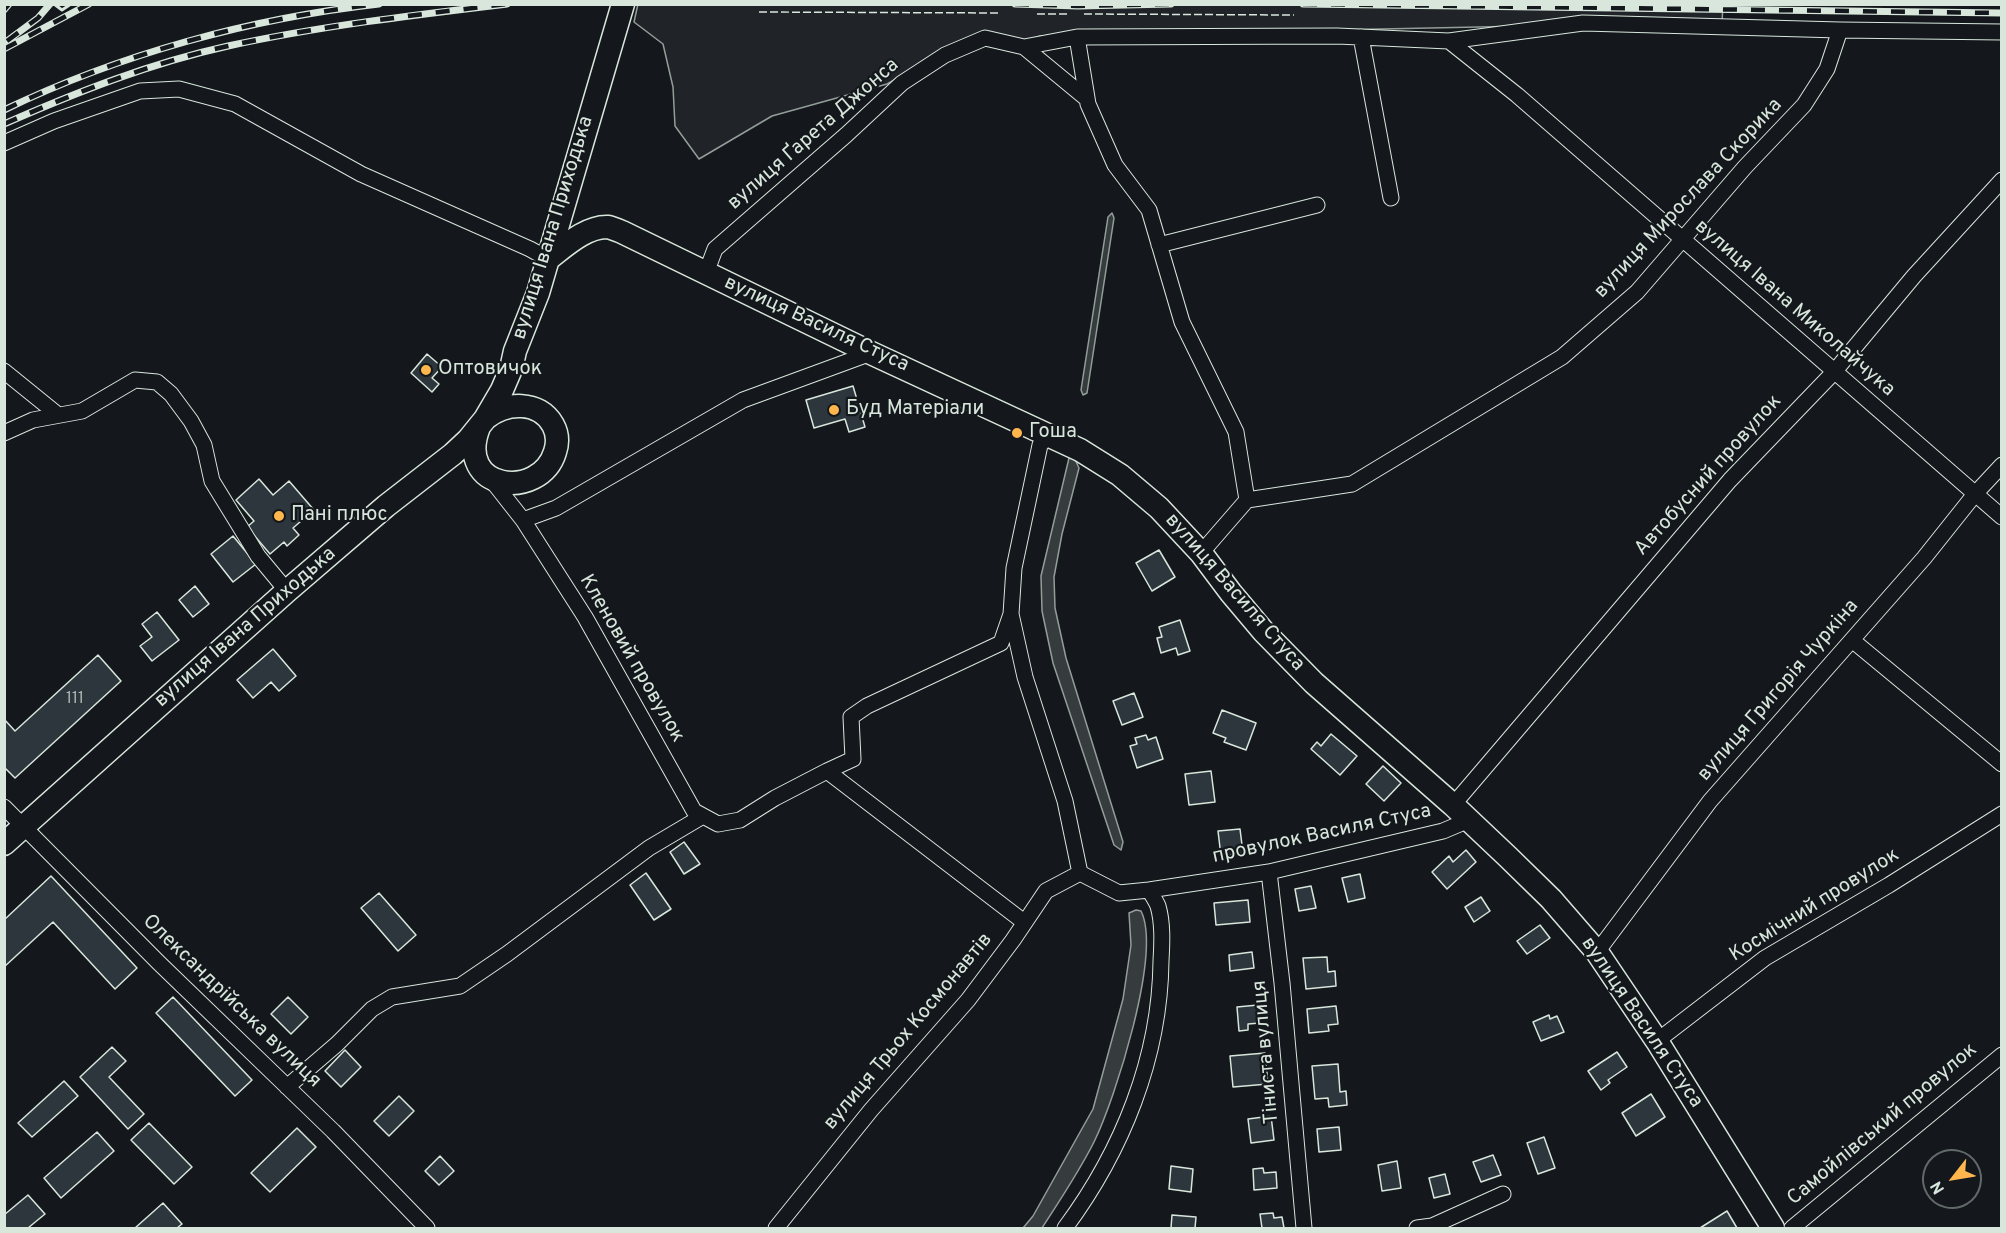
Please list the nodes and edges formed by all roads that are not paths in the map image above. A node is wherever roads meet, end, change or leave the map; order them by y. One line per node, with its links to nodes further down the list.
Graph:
1 (623, 4): 15 (main road, вулиця Івана Приходька)
2 (1840, 30): 3 (street, вулиця Ґарета Джонса); 6 (street, вулиця Ґарета Джонса); 13 (street, вулиця Мирослава Скорика)
3 (2001, 32)
4 (1077, 37): 5 (street, вулиця Ґарета Джонса); 7 (street, вулиця Ґарета Джонса); 8 (street)
5 (1361, 37): 6 (street, вулиця Ґарета Джонса); 11 (street)
6 (1449, 40): 13 (street, вулиця Івана Миколайчука)
7 (1024, 47): 8 (street); 16 (street, вулиця Ґарета Джонса)
8 (1087, 99): 14 (street)
9 (4, 143): 15 (street)
10 (2001, 180): 20 (street, Автобусний провулок)
11 (1390, 198)
12 (1317, 205): 14 (street)
13 (1681, 240): 20 (street, вулиця Івана Миколайчука); 30 (street, вулиця Мирослава Скорика)
14 (1159, 245): 30 (street)
15 (548, 259): 16 (main road, вулиця Василя Стуса); 18 (main road, вулиця Івана Приходька)
16 (706, 273): 17 (main road, вулиця Василя Стуса)
17 (872, 353): 25 (main road, вулиця Василя Стуса); 32 (street)
18 (511, 369): 21 (main road); 23 (main road, вулиця Івана Приходька)
19 (4, 371): 22 (street)
20 (1834, 372): 29 (street, вулиця Івана Миколайчука); 40 (street, Автобусний провулок)
21 (529, 408): 23 (main road); 27 (main road)
22 (57, 414): 24 (street); 34 (street)
23 (482, 422): 27 (main road); 28 (main road, вулиця Івана Приходька)
24 (4, 433)
25 (1048, 435): 33 (main road, вулиця Василя Стуса); 35 (street)
26 (2001, 465): 29 (street, вулиця Григорія Чуркіна)
27 (486, 475): 28 (main road); 32 (street, Кленовий провулок)
28 (423, 477): 34 (main road, вулиця Івана Приходька)
29 (1976, 494): 31 (street, вулиця Івана Миколайчука); 36 (street, вулиця Григорія Чуркіна)
30 (1247, 500): 33 (street)
31 (2001, 517)
32 (523, 520): 42 (street, Кленовий провулок)
33 (1201, 553): 40 (main road, вулиця Василя Стуса)
34 (287, 591): 43 (main road, вулиця Івана Приходька)
35 (1011, 614): 38 (street); 46 (street)
36 (1852, 640): 37 (street); 49 (street, вулиця Григорія Чуркіна)
37 (2001, 764)
38 (827, 771): 42 (street); 48 (street)
39 (4, 807): 43 (street, Олександрійська вулиця)
40 (1461, 812): 45 (street, провулок Василя Стуса); 49 (main road, вулиця Василя Стуса)
41 (2001, 814): 50 (street, Космічний провулок)
42 (703, 816): 52 (street)
43 (23, 827): 44 (main road, вулиця Івана Приходька); 52 (street, Олександрійська вулиця)
44 (4, 844)
45 (1269, 872): 47 (street, провулок Василя Стуса); 57 (street, Тіниста вулиця)
46 (1080, 873): 47 (street, провулок Василя Стуса); 48 (street, вулиця Трьох Космонавтів)
47 (1149, 890): 56 (street)
48 (1024, 922): 55 (street, вулиця Трьох Космонавтів)
49 (1597, 952): 50 (main road, вулиця Василя Стуса)
50 (1657, 1041): 59 (main road, вулиця Василя Стуса)
51 (2001, 1055): 60 (street, Самойлівський провулок)
52 (287, 1087): 54 (street, Олександрійська вулиця)
53 (1503, 1194): 58 (street)
54 (427, 1228)
55 (776, 1228)
56 (1065, 1228)
57 (1304, 1228)
58 (1417, 1228)
59 (1773, 1228)
60 (1792, 1228)

